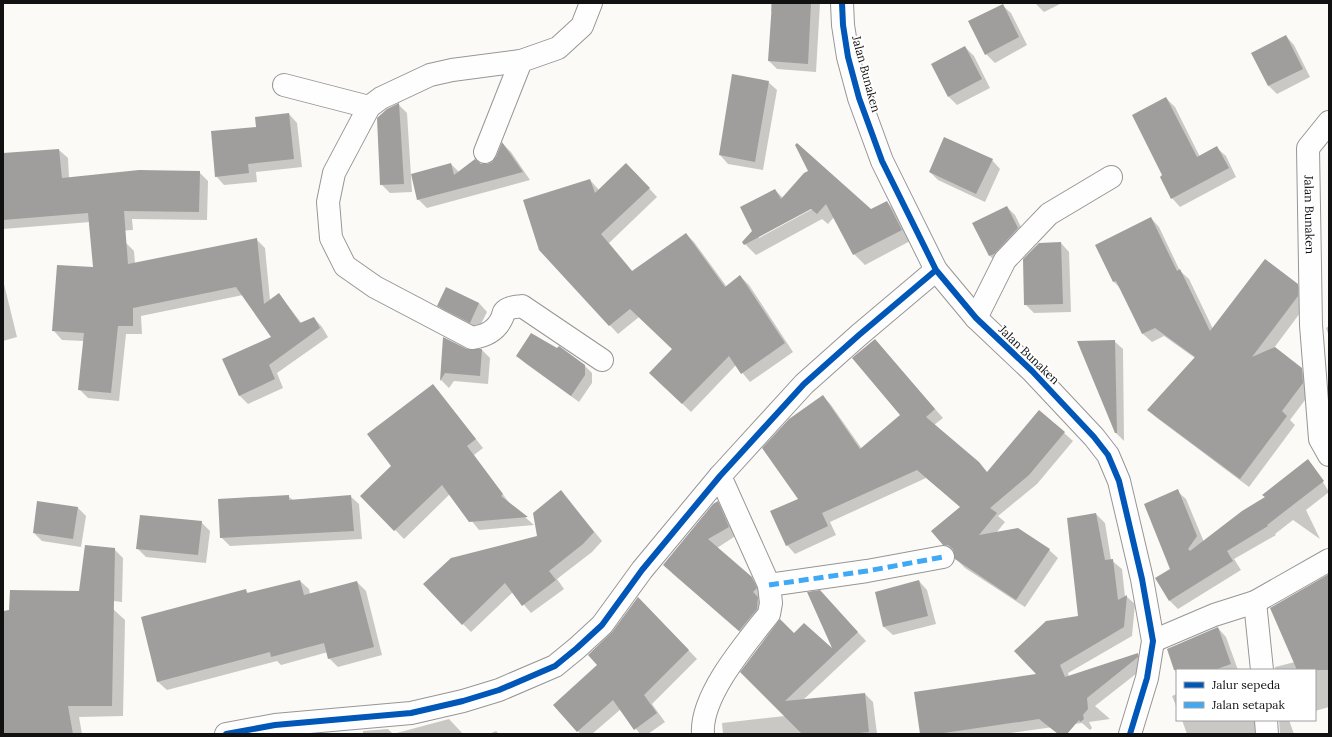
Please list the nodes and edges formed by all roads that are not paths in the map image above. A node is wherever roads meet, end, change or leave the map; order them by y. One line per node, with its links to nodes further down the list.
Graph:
1 (591, 3): 3 (street)
2 (842, 3): 9 (street, Jalan Bunaken)
3 (521, 61): 5 (street); 7 (street)
4 (284, 85): 5 (street)
5 (369, 107): 11 (street)
6 (1329, 122): 12 (street, Jalan Bunaken)
7 (485, 152)
8 (1111, 177): 10 (street)
9 (936, 270): 10 (street, Jalan Bunaken); 13 (street)
10 (976, 318): 18 (street, Jalan Bunaken)
11 (602, 360)
12 (1329, 455)
13 (720, 476): 16 (street); 22 (street)
14 (943, 556): 16 (street)
15 (1329, 560): 17 (street)
16 (769, 585): 23 (street)
17 (1255, 602): 18 (street); 19 (street)
18 (1153, 641): 21 (street, Jalan Bunaken)
19 (1262, 669)
20 (1266, 721): 24 (street)
21 (1131, 733)
22 (226, 734)
23 (703, 734)
24 (1267, 734)

